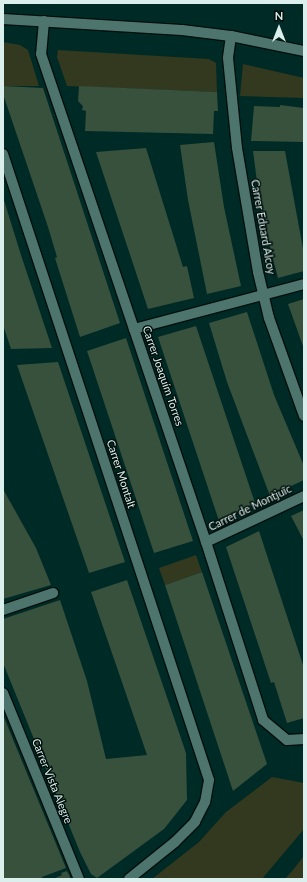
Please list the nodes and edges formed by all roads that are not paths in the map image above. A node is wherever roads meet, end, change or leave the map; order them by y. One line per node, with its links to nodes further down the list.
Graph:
1 (3, 19): 2 (street)
2 (44, 21): 3 (street); 8 (street, Carrer Joaquím Torres)
3 (231, 36): 4 (street); 7 (street, Carrer Eduard Alcoy)
4 (304, 51)
5 (3, 154): 17 (street, Carrer Montalt)
6 (304, 284): 7 (street)
7 (264, 295): 8 (street); 9 (street, Carrer Eduard Alcoy)
8 (134, 329): 11 (street, Carrer Joaquím Torres)
9 (304, 416)
10 (304, 496): 11 (street, Carrer de Montjuïc)
11 (206, 542): 15 (street, Carrer Joaquím Torres)
12 (53, 593): 13 (street)
13 (3, 610)
14 (3, 693): 16 (street, Carrer Vista Alegre)
15 (304, 739)
16 (79, 879)
17 (128, 879)

